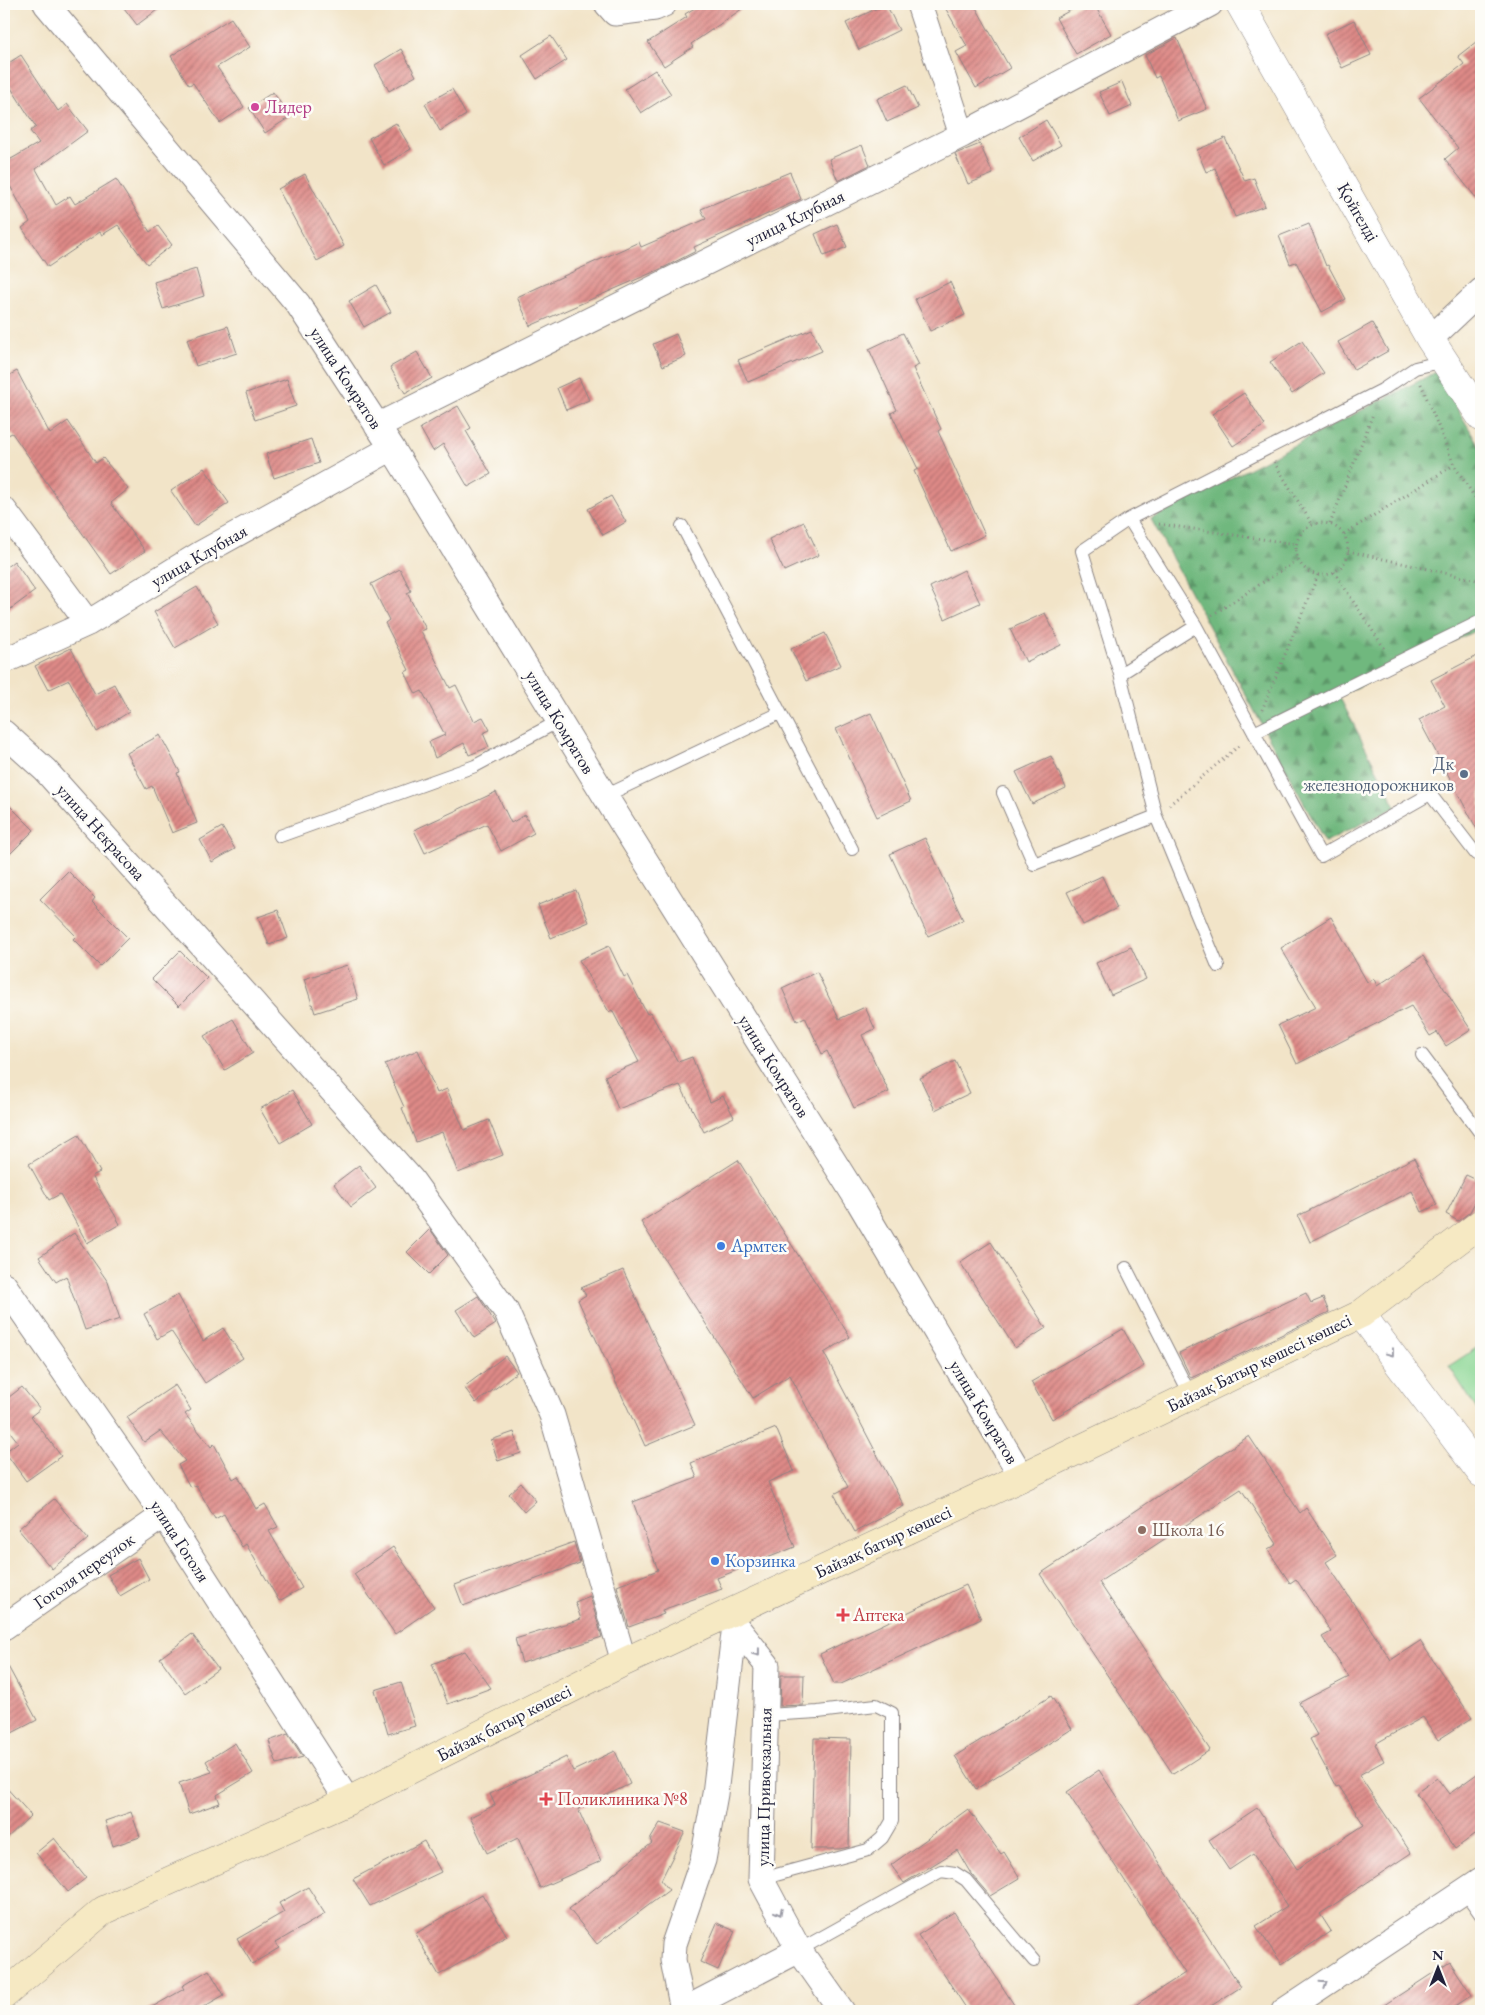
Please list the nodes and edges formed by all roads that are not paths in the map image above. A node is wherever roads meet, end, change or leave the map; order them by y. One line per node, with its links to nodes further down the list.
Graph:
1 (46, 4): 11 (street, улица Комратов)
2 (608, 4): 3 (street)
3 (664, 4)
4 (920, 4): 7 (street)
5 (1210, 4): 7 (street, улица Клубная)
6 (1240, 4): 9 (street, Қойгелді)
7 (962, 135): 11 (street, улица Клубная)
8 (1481, 291): 9 (street)
9 (1437, 350): 10 (street, Қойгелді); 14 (lane)
10 (1481, 417)
11 (377, 426): 12 (street, улица Комратов)
12 (392, 448): 17 (street, улица Клубная); 22 (street, улица Комратов)
13 (4, 510): 17 (street)
14 (1129, 519): 18 (lane); 20 (lane)
15 (682, 526): 21 (lane)
16 (1481, 621): 24 (lane)
17 (88, 623): 19 (street, улица Клубная)
18 (1196, 626): 20 (lane); 24 (lane)
19 (4, 661)
20 (1120, 674): 27 (lane)
21 (780, 713): 26 (lane); 29 (lane)
22 (559, 721): 26 (street, улица Комратов); 28 (lane)
23 (4, 733): 44 (street, улица Некрасова)
24 (1254, 733): 30 (lane)
25 (1003, 793): 27 (lane)
26 (605, 796): 40 (street, улица Комратов)
27 (1156, 816): 31 (lane)
28 (280, 836)
29 (852, 849)
30 (1481, 853)
31 (1218, 966)
32 (1422, 1054): 33 (lane)
33 (1481, 1134)
34 (1481, 1223): 37 (main road, Байзақ Батыр қөшесі көшесі)
35 (1126, 1268): 38 (lane)
36 (4, 1285): 41 (street, улица Гоголя)
37 (1361, 1314): 38 (main road, Байзақ Батыр қөшесі көшесі); 39 (street, one-way to 39)
38 (1191, 1396): 40 (main road, Байзақ Батыр қөшесі көшесі)
39 (1481, 1473)
40 (1022, 1477): 42 (main road, Байзақ батыр көшесі)
41 (164, 1515): 43 (street, Гоголя переулок); 46 (street, улица Гоголя)
42 (731, 1620): 44 (main road, Байзақ батыр көшесі); 45 (street, улица Привокзальная, one-way to 45); 53 (street)
43 (4, 1627)
44 (624, 1662): 46 (main road, Байзақ батыр көшесі)
45 (766, 1715): 47 (street, улица Привокзальная); 47 (lane)
46 (348, 1801): 52 (main road, Байзақ батыр көшесі)
47 (762, 1879): 50 (street, улица Привокзальная, one-way to 50)
48 (1472, 1886): 49 (lane); 55 (street, one-way to 48)
49 (1481, 1916)
50 (799, 1950): 51 (lane); 53 (street); 54 (street, улица Привокзальная)
51 (1034, 1961)
52 (4, 1995)
53 (683, 2011)
54 (842, 2011)
55 (1284, 2011)

